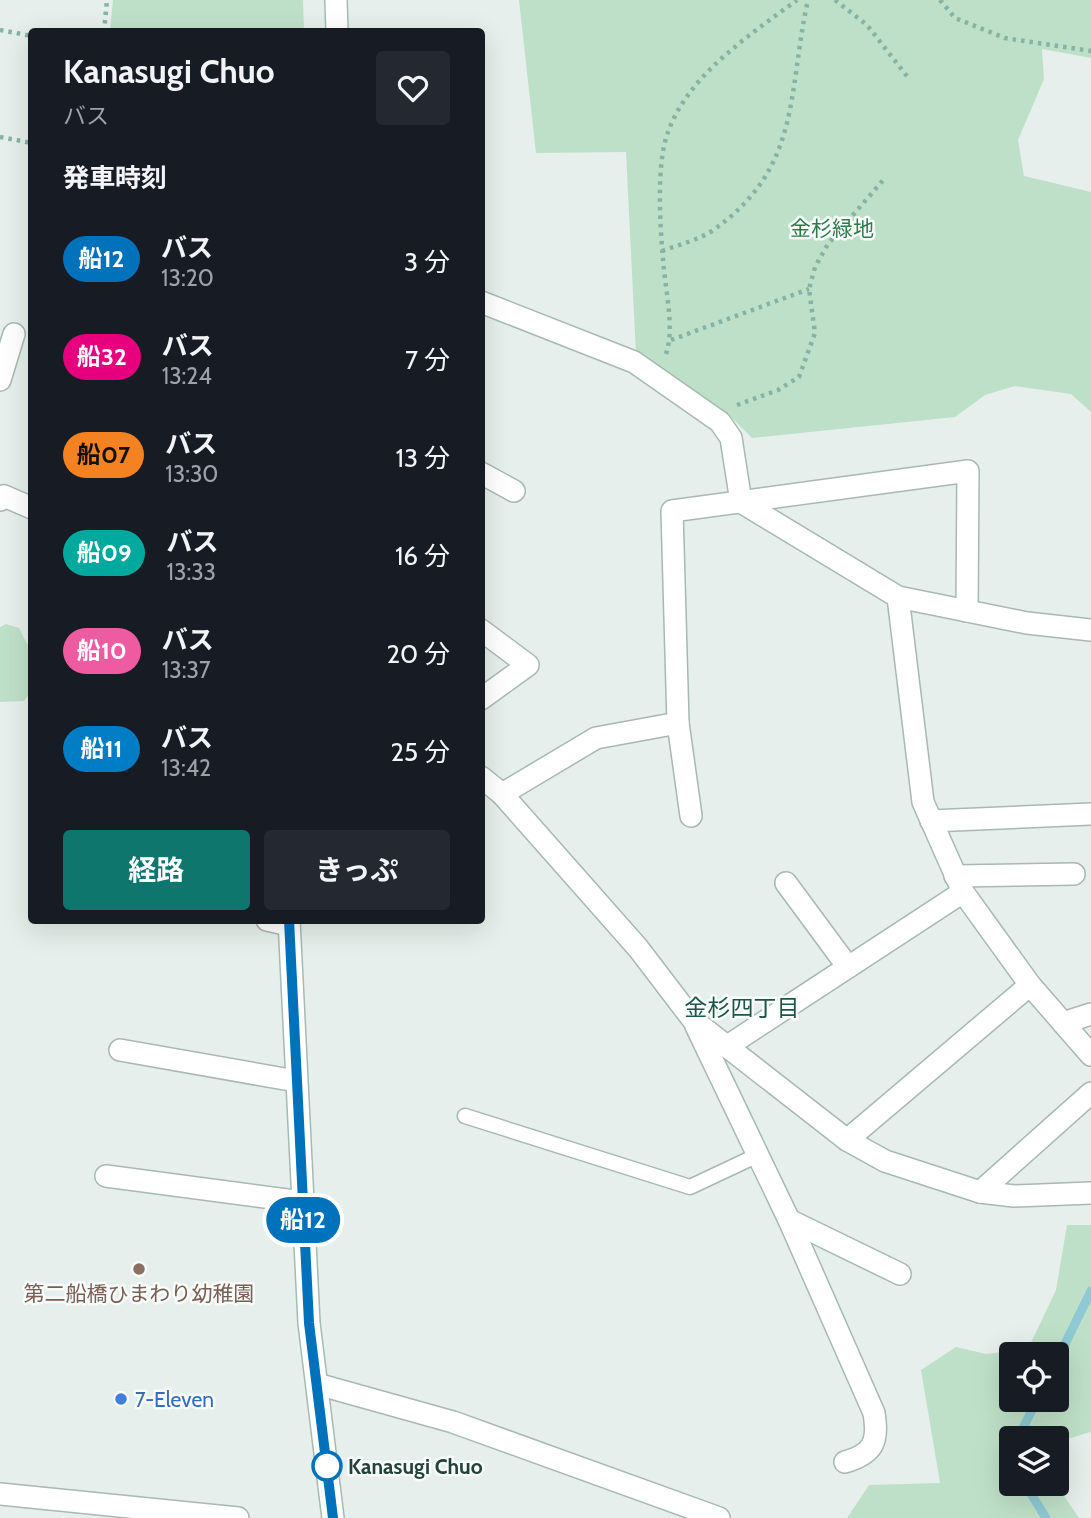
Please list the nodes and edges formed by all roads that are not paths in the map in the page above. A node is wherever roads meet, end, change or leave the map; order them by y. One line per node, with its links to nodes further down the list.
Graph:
1 (336, 0): 2 (street)
2 (337, 28)
3 (485, 304): 9 (street)
4 (14, 334): 5 (street)
5 (0, 380)
6 (485, 475): 7 (street)
7 (514, 491)
8 (1, 497): 10 (street)
9 (741, 502): 11 (street); 12 (street); 16 (street)
10 (28, 507)
11 (898, 597): 12 (street); 21 (street)
12 (967, 611): 13 (street)
13 (1091, 630)
14 (485, 633): 15 (street)
15 (485, 696)
16 (678, 723): 18 (street); 20 (street)
17 (485, 780): 18 (street)
18 (502, 794): 29 (street)
19 (1091, 814): 21 (street)
20 (691, 816)
21 (931, 821): 24 (street)
22 (1074, 874): 24 (street)
23 (786, 883): 26 (street)
24 (959, 884): 26 (street); 27 (street)
25 (289, 924): 34 (street)
26 (848, 967): 31 (street)
27 (1030, 985): 30 (street); 37 (street)
28 (1091, 1014): 30 (street)
29 (693, 1020): 31 (street); 38 (street)
30 (1063, 1023): 33 (street)
31 (726, 1047): 37 (street)
32 (120, 1050): 34 (street)
33 (1091, 1055)
34 (296, 1081): 42 (street)
35 (1091, 1093): 40 (street)
36 (464, 1116): 38 (lane)
37 (847, 1140): 40 (street)
38 (758, 1155): 43 (street)
39 (106, 1176): 42 (street)
40 (980, 1192): 41 (street)
41 (1091, 1193)
42 (302, 1202): 45 (street)
43 (789, 1220): 44 (street); 46 (street)
44 (900, 1274)
45 (317, 1384): 49 (street); 50 (street)
46 (845, 1462)
47 (0, 1494): 48 (street)
48 (238, 1518)
49 (333, 1518)
50 (719, 1518)

